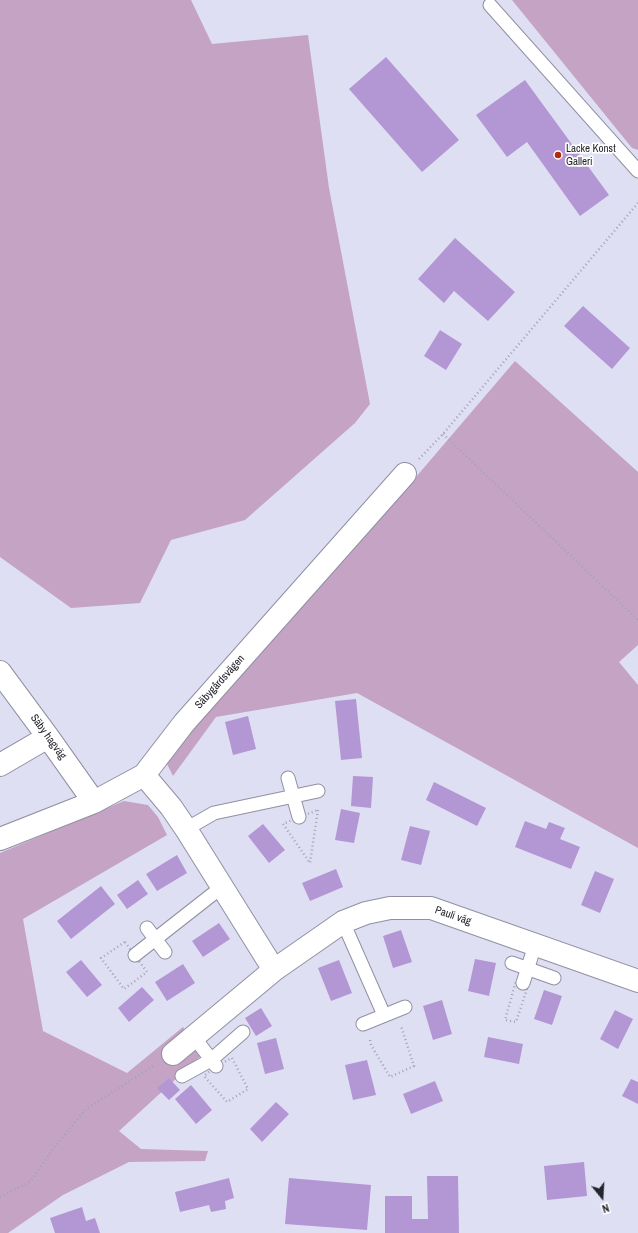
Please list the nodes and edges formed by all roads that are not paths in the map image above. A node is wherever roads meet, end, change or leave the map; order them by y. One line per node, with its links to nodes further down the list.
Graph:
1 (490, 5): 2 (lane)
2 (638, 171)
3 (405, 474): 7 (street, Säbygårdsvägen)
4 (0, 672): 5 (street, Säby hagväg)
5 (48, 737): 6 (street); 11 (street, Säby hagväg)
6 (0, 765)
7 (144, 775): 11 (street, Säbygårdsvägen); 13 (street)
8 (288, 778): 10 (lane)
9 (318, 791): 10 (lane)
10 (293, 796): 12 (lane); 13 (lane)
11 (94, 802): 14 (street, Säbygårdsvägen)
12 (299, 817)
13 (186, 829): 15 (street)
14 (0, 839)
15 (223, 886): 18 (lane); 24 (street)
16 (343, 922): 19 (street, Pauli väg); 24 (street, Pauli väg); 28 (lane)
17 (147, 928): 18 (lane)
18 (155, 939): 20 (lane); 21 (lane)
19 (535, 945): 23 (lane); 26 (street, Pauli väg)
20 (165, 952)
21 (135, 955)
22 (512, 963): 23 (lane)
23 (528, 969): 25 (lane); 27 (lane)
24 (274, 970): 30 (street, Pauli väg)
25 (554, 978)
26 (638, 982)
27 (523, 983)
28 (364, 1023)
29 (243, 1032): 32 (lane)
30 (194, 1037): 31 (street, Pauli väg); 32 (lane)
31 (173, 1054)
32 (214, 1063): 33 (lane)
33 (182, 1076)

